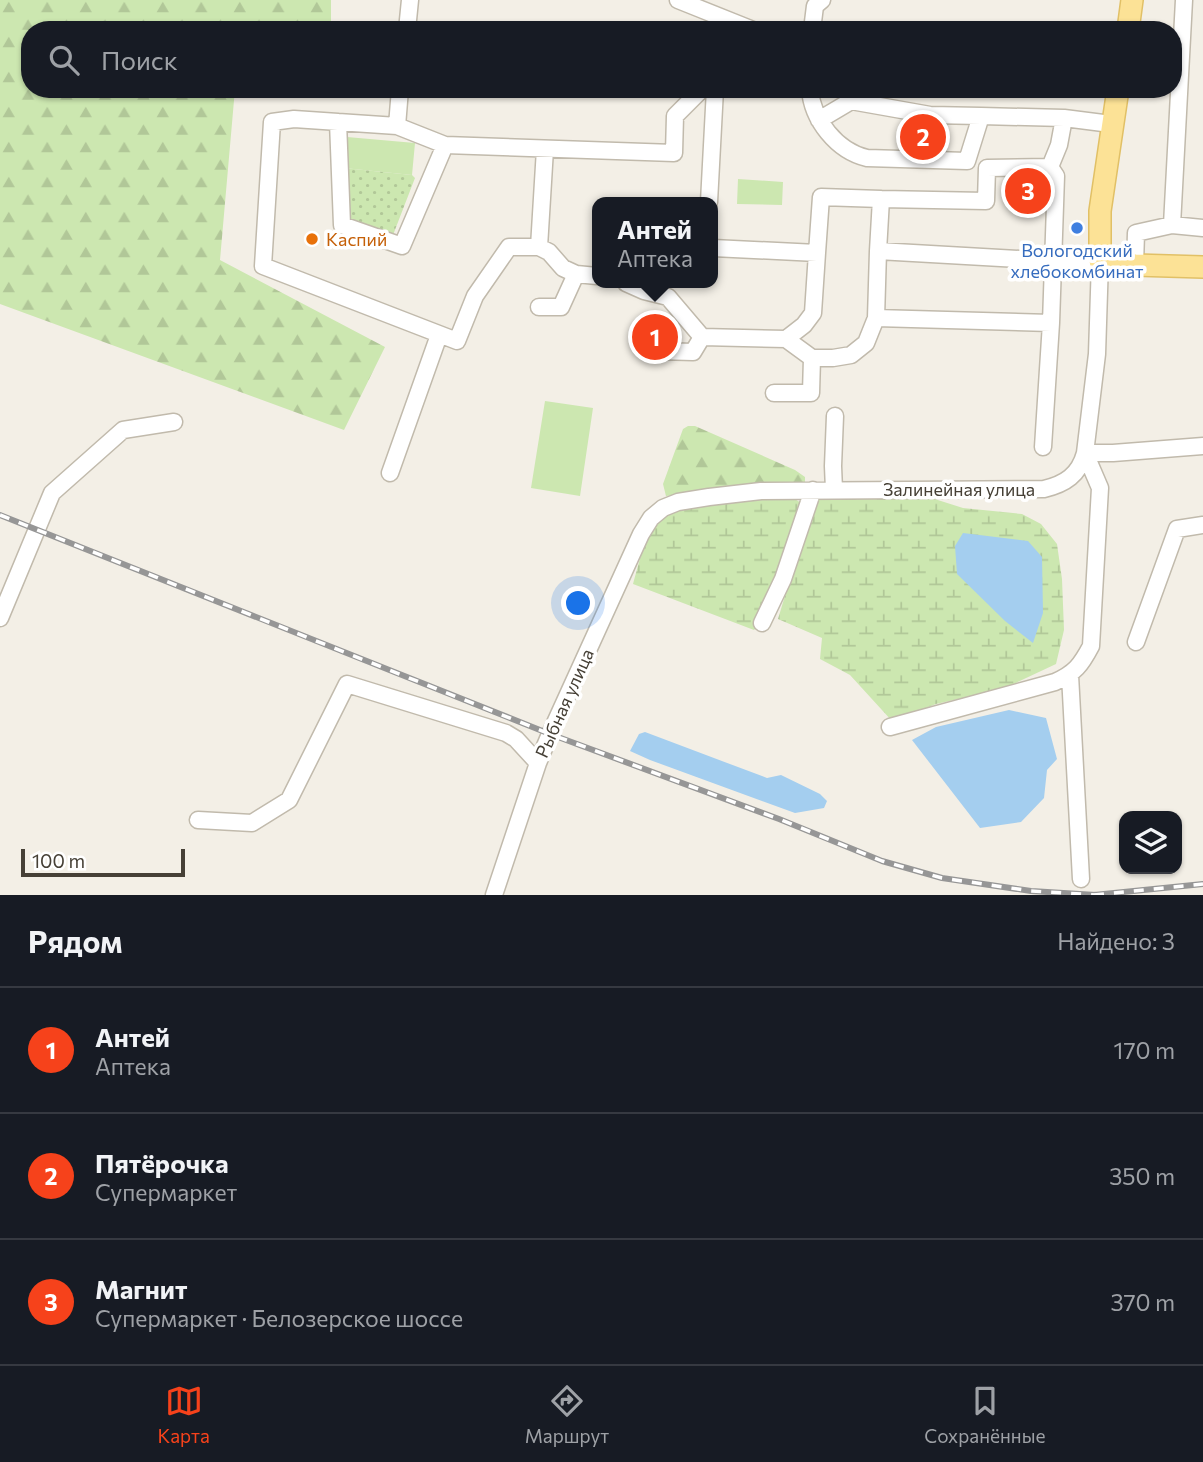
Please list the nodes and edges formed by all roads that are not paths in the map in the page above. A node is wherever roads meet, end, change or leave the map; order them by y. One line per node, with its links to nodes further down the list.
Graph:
1 (410, 0): 7 (street)
2 (678, 0): 6 (street)
3 (822, 0): 9 (street)
4 (1132, 0): 10 (main road)
5 (1184, 0): 11 (street)
6 (713, 7): 8 (street)
7 (408, 21)
8 (732, 21)
9 (813, 21)
10 (1129, 21)
11 (1182, 38)
12 (399, 98): 23 (street)
13 (693, 98): 25 (street)
14 (715, 98): 27 (street)
15 (811, 98): 20 (street)
16 (1116, 98): 22 (main road)
17 (1179, 98): 29 (street)
18 (981, 116): 19 (street); 20 (street); 20 (street)
19 (1064, 118): 22 (street); 26 (street)
20 (818, 120)
21 (338, 122): 23 (street); 24 (street); 45 (street)
22 (1111, 124): 36 (main road)
23 (397, 127): 24 (street)
24 (445, 145): 25 (street)
25 (545, 149): 31 (street)
26 (1050, 167): 28 (street); 35 (street)
27 (709, 197)
28 (881, 199): 33 (street); 34 (street)
29 (1172, 225): 30 (street); 37 (street)
30 (1203, 228)
31 (539, 247): 39 (street); 45 (street)
32 (718, 248): 34 (street)
33 (878, 251): 35 (street); 43 (street)
34 (817, 253): 47 (street)
35 (1053, 261): 36 (street); 44 (street)
36 (1100, 261): 37 (main road); 55 (street, Залинейная улица)
37 (1135, 265): 38 (main road)
38 (1203, 267)
39 (576, 274): 40 (street); 42 (street)
40 (592, 276)
41 (637, 288): 46 (street)
42 (539, 307)
43 (876, 318): 44 (street); 49 (street)
44 (1051, 323): 54 (street)
45 (439, 335): 56 (street)
46 (702, 337): 47 (street); 48 (street)
47 (786, 339): 49 (street)
48 (658, 351)
49 (812, 358): 50 (street)
50 (774, 393)
51 (835, 416): 58 (street)
52 (174, 422): 61 (street)
53 (1203, 446): 55 (street)
54 (1043, 447)
55 (1085, 453): 58 (street, Залинейная улица); 64 (street)
56 (390, 473)
57 (813, 490): 58 (street, Залинейная улица); 59 (street, Залинейная улица); 62 (street)
58 (834, 490)
59 (651, 518): 66 (street, Рыбная улица)
60 (1203, 525): 63 (street)
61 (0, 618)
62 (762, 623)
63 (1136, 642)
64 (1070, 675): 65 (street); 68 (street)
65 (890, 727)
66 (538, 762): 67 (street); 69 (street, Рыбная улица)
67 (198, 820)
68 (1081, 879)
69 (494, 895)

